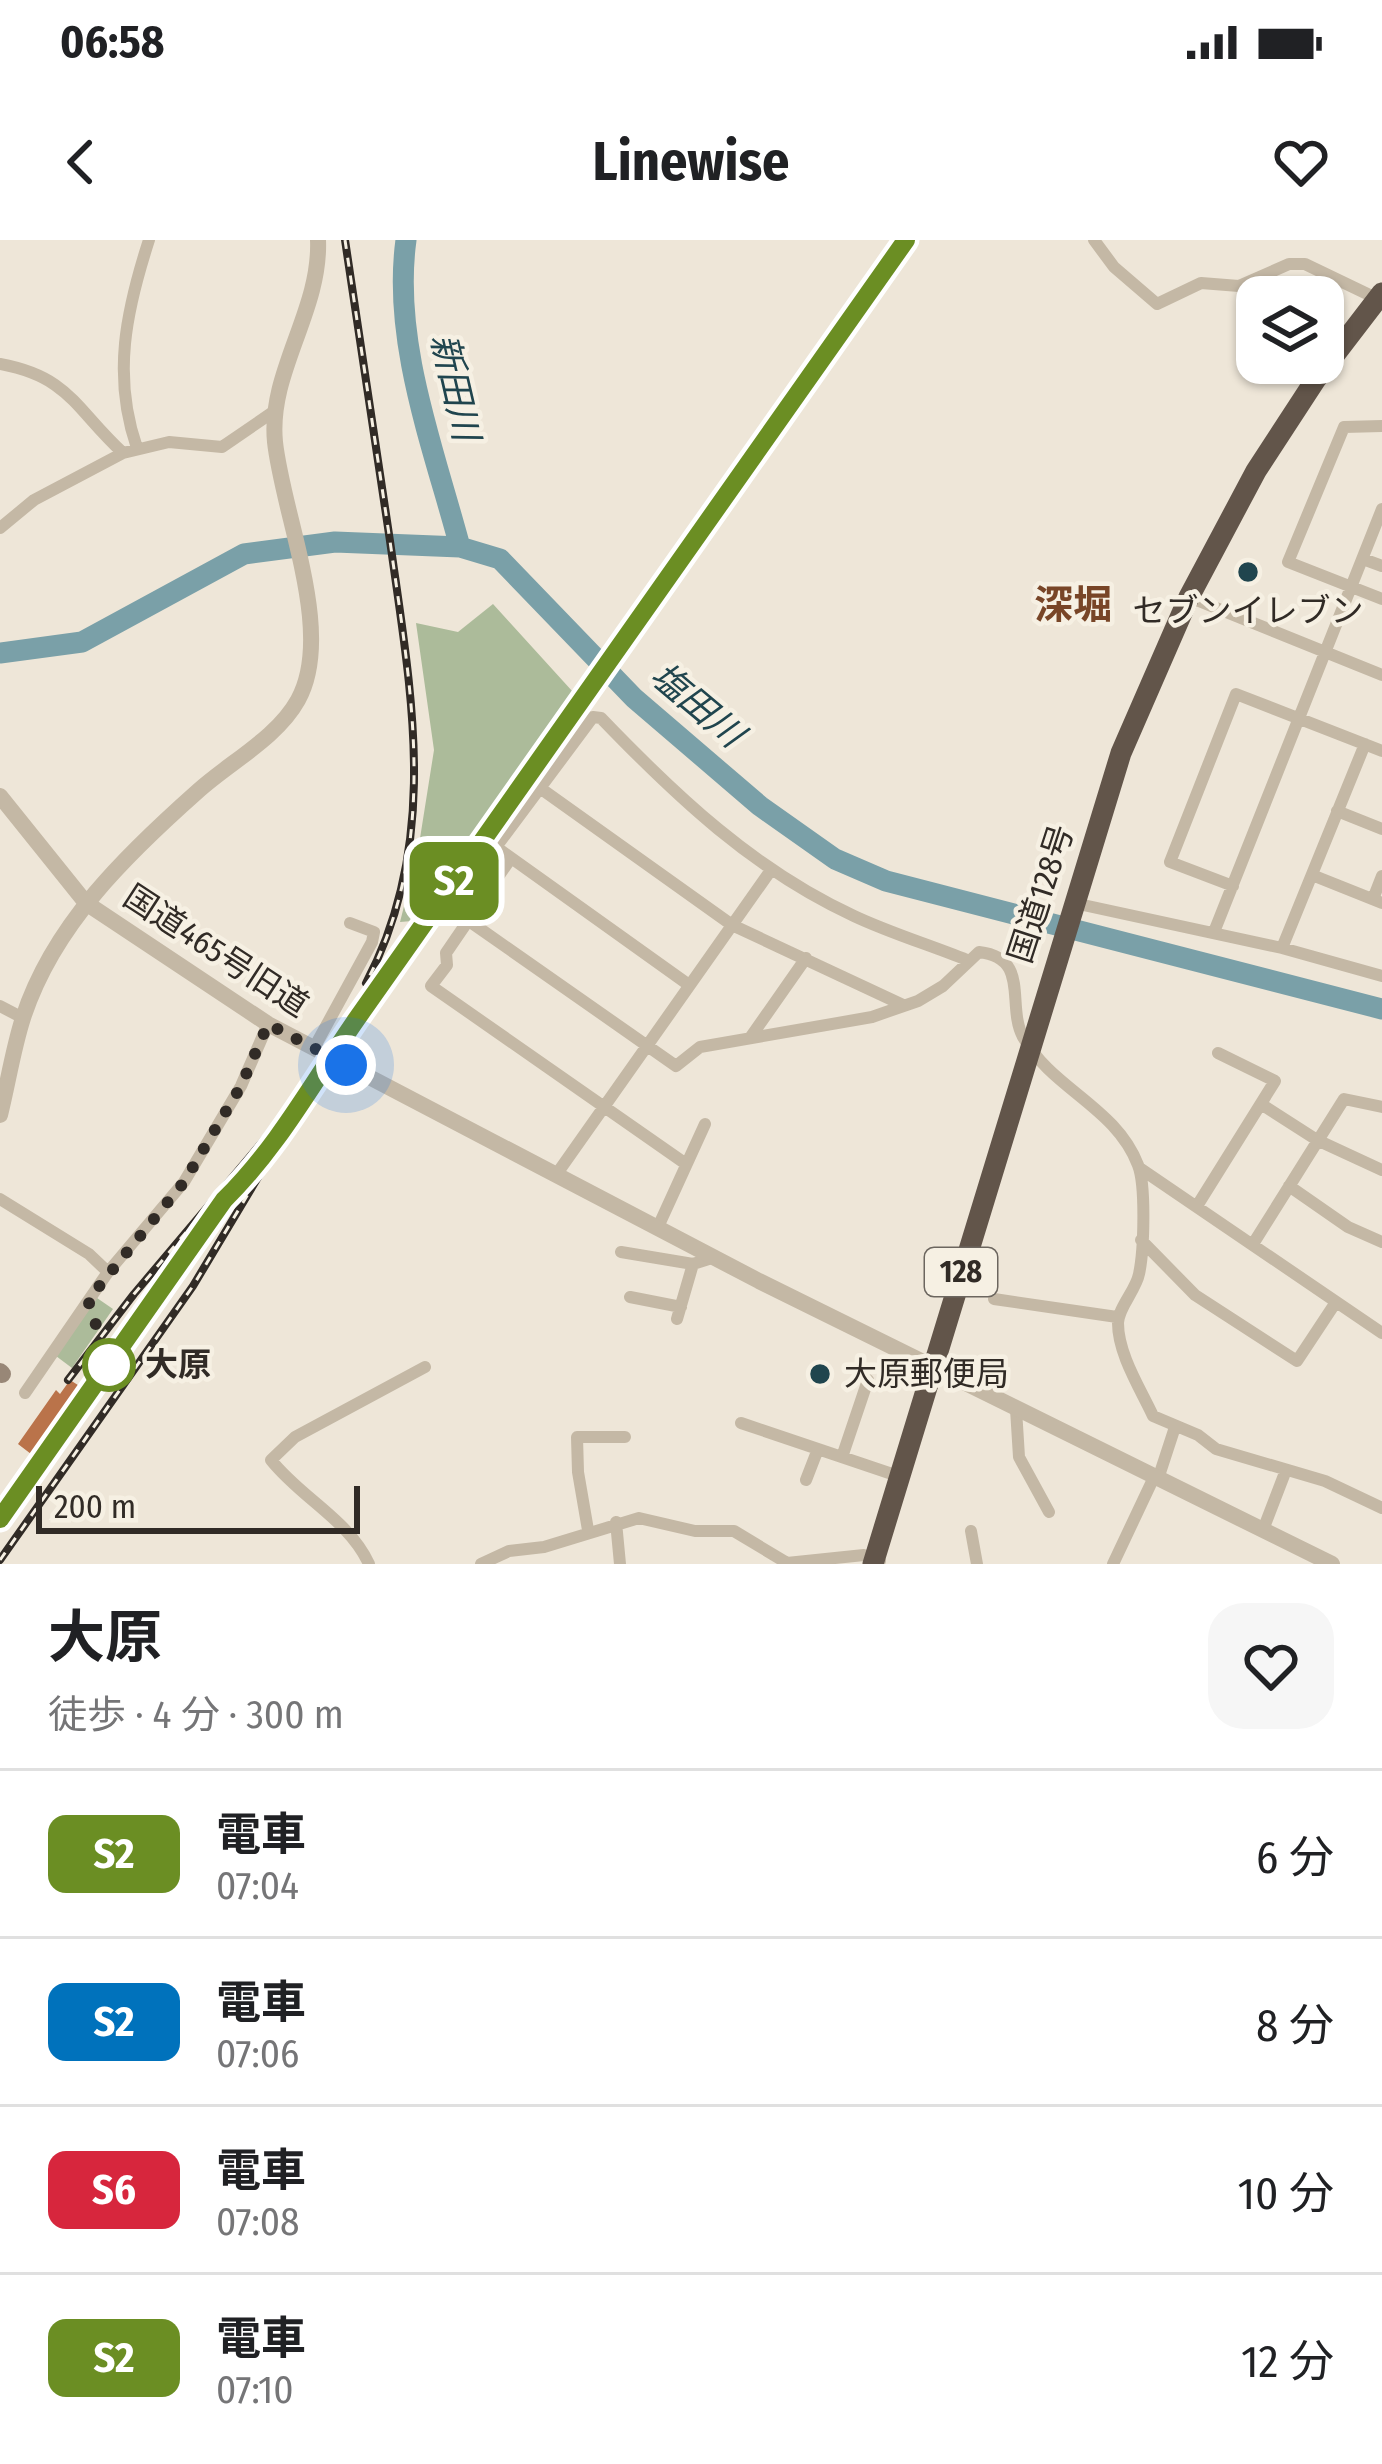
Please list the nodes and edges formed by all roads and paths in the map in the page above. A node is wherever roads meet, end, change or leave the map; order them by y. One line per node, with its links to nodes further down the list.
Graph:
1 (149, 240): 8 (street)
2 (318, 240): 6 (street, 国道465号旧道)
3 (1094, 240): 4 (street)
4 (1381, 297): 14 (highway, 国道128号 / 128)
5 (0, 364): 8 (street)
6 (276, 410): 8 (street); 31 (street, 国道465号旧道)
7 (1382, 426): 13 (street)
8 (130, 451): 10 (street)
9 (1382, 509): 11 (street)
10 (0, 528)
11 (1363, 559): 12 (street); 13 (street)
12 (1382, 566)
13 (1352, 587): 15 (street); 16 (street)
14 (1189, 597): 16 (street); 32 (highway, 国道128号 / 128)
15 (1382, 599)
16 (1327, 653): 17 (street); 18 (street)
17 (1382, 675)
18 (1299, 720): 19 (street); 29 (street); 29 (street)
19 (1365, 745): 20 (street); 23 (street)
20 (1382, 751)
21 (540, 788): 25 (street); 26 (street); 35 (street)
22 (0, 796): 31 (street)
23 (1337, 811): 24 (street); 27 (street)
24 (1382, 829)
25 (511, 858): 33 (street); 41 (street)
26 (771, 870): 35 (street); 39 (street)
27 (1312, 875): 30 (street); 37 (street)
28 (1382, 876): 30 (street)
29 (1232, 886): 36 (street)
30 (1378, 901)
31 (86, 902): 44 (street); 45 (street, 国道465号旧道)
32 (1073, 902): 36 (street); 48 (highway, 国道128号 / 128)
33 (469, 921): 47 (street); 53 (street)
34 (350, 923): 49 (street)
35 (732, 925): 38 (street); 41 (street)
36 (1214, 932): 37 (street)
37 (1282, 947): 40 (street)
38 (806, 958): 42 (street); 46 (street)
39 (967, 960): 42 (street); 48 (street)
40 (1382, 976)
41 (689, 985): 47 (street)
42 (903, 1005): 46 (street)
43 (0, 1006): 44 (street)
44 (23, 1018): 54 (street)
45 (268, 1024): 49 (street, 国道465号旧道); 71 (street)
46 (750, 1038): 47 (street)
47 (646, 1045): 53 (street)
48 (1029, 1047): 58 (street); 77 (highway, 国道128号 / 128)
49 (314, 1048): 60 (street, 国道465号旧道)
50 (1218, 1053): 52 (street)
51 (1379, 1102): 56 (street)
52 (1261, 1104): 56 (street); 63 (street)
53 (603, 1107): 57 (street); 60 (street)
54 (0, 1115)
55 (705, 1124): 57 (street)
56 (1317, 1140): 59 (street); 61 (street)
57 (686, 1164): 64 (street)
58 (1141, 1169): 63 (street); 65 (street)
59 (1382, 1170)
60 (556, 1175): 64 (street, 国道465号旧道)
61 (1289, 1186): 66 (street); 67 (street)
62 (0, 1199): 71 (street)
63 (1198, 1206): 67 (street)
64 (658, 1227): 69 (street, 国道465号旧道)
65 (1141, 1240): 74 (street); 75 (street)
66 (1382, 1242)
67 (1253, 1244): 74 (street)
68 (621, 1252): 70 (street)
69 (715, 1257): 70 (street); 77 (street, 国道465号旧道)
70 (693, 1264): 72 (street)
71 (108, 1272): 80 (street)
72 (630, 1297)
73 (994, 1299): 75 (street)
74 (1336, 1302): 76 (street)
75 (1117, 1317): 83 (street)
76 (1381, 1327)
77 (933, 1366): 81 (street, 国道465号旧道); 89 (highway, 国道128号 / 128)
78 (425, 1367): 98 (street)
79 (868, 1380): 86 (street)
80 (25, 1393)
81 (1016, 1409): 88 (street, 国道465号旧道); 92 (street)
82 (741, 1423): 85 (street)
83 (1175, 1427): 87 (street); 88 (street)
84 (626, 1437): 95 (street)
85 (818, 1449): 86 (street); 90 (street)
86 (842, 1457): 89 (street)
87 (1286, 1470): 91 (street); 94 (street)
88 (1157, 1476): 94 (street, 国道465号旧道); 102 (street)
89 (901, 1477): 97 (highway, 国道128号 / 128)
90 (806, 1480)
91 (1382, 1508)
92 (1049, 1512)
93 (616, 1522): 95 (street); 97 (street); 100 (street)
94 (1263, 1529): 103 (street, 国道465号旧道)
95 (588, 1530): 99 (street)
96 (971, 1531): 101 (street)
97 (877, 1562)
98 (365, 1563)
99 (482, 1564)
100 (620, 1564)
101 (977, 1564)
102 (1113, 1564)
103 (1331, 1564)

